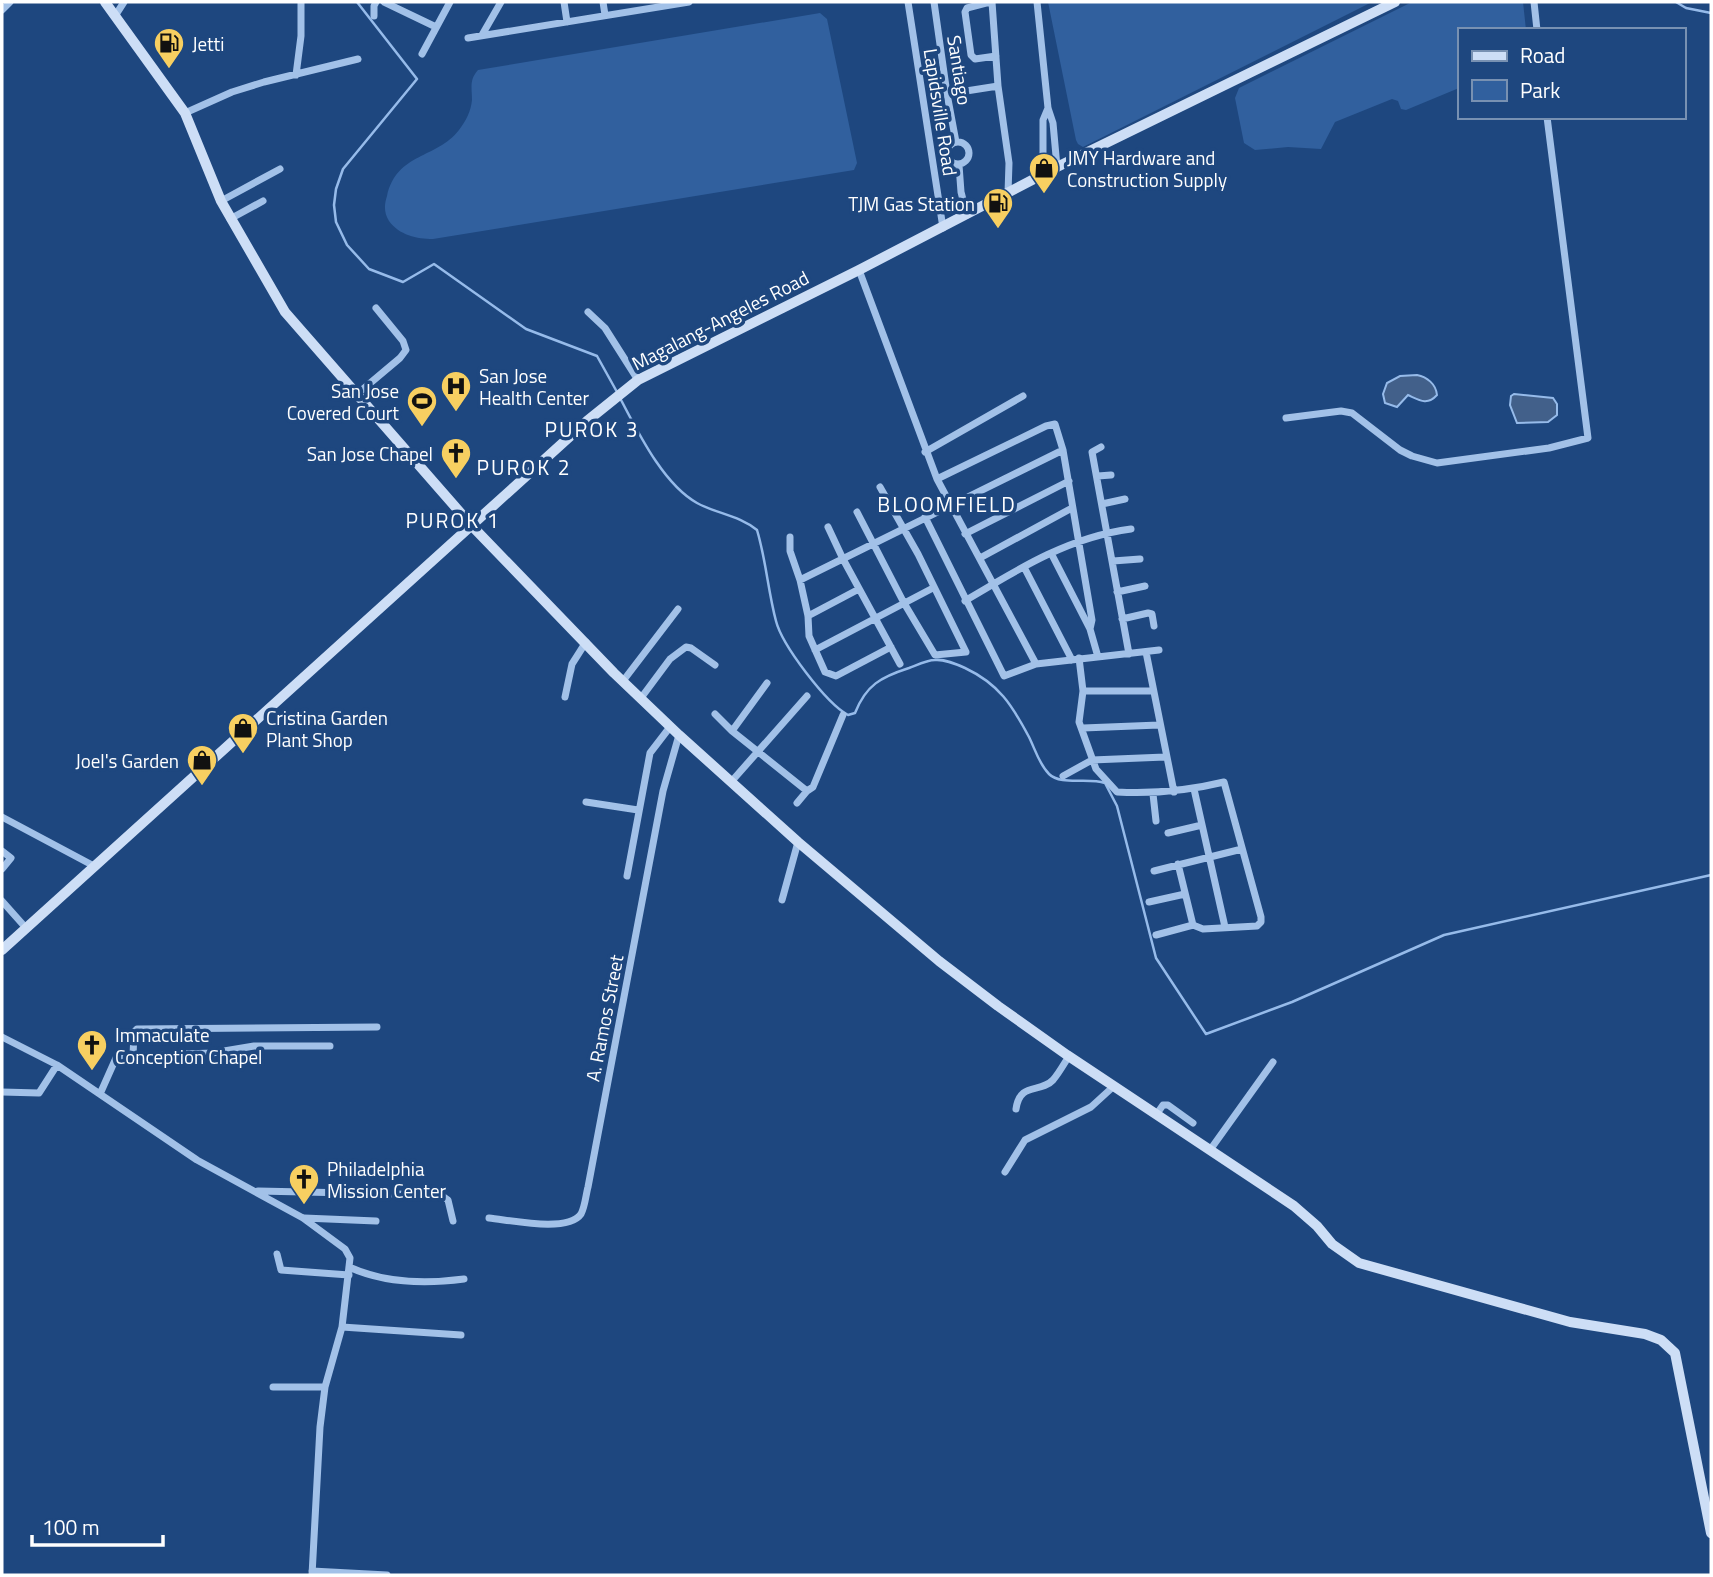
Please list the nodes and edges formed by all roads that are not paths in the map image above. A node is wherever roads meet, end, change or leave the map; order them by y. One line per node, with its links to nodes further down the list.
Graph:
1 (10, 2): 19 (street)
2 (105, 2): 21 (street)
3 (124, 2): 21 (street)
4 (376, 2): 22 (street)
5 (384, 2): 24 (street)
6 (450, 2): 24 (street)
7 (501, 2): 26 (street)
8 (564, 2): 23 (street)
9 (603, 2): 20 (street)
10 (686, 2): 18 (street)
11 (908, 2): 49 (street, Lapidsville Road)
12 (934, 2): 33 (street, Santiago)
13 (991, 2): 29 (street); 29 (street)
14 (1037, 2): 34 (street)
15 (1395, 2): 41 (street, Magalang-Angeles Road)
16 (1534, 2): 25 (street)
17 (301, 3): 31 (street)
18 (644, 5): 20 (street)
19 (2, 10)
20 (605, 15): 23 (street)
21 (115, 16): 35 (street)
22 (374, 16)
23 (567, 22): 26 (street)
24 (436, 27): 28 (street)
25 (1537, 28)
26 (482, 35): 27 (street)
27 (468, 38)
28 (422, 54)
29 (996, 56): 32 (street)
30 (358, 60): 31 (street)
31 (296, 75): 35 (street)
32 (998, 86): 33 (street); 44 (street)
33 (947, 94): 37 (street, Santiago)
34 (1048, 108): 38 (street); 39 (street)
35 (185, 113): 45 (street)
36 (1547, 119): 56 (street)
37 (956, 142): 40 (street, Santiago); 40 (street, Santiago)
38 (1055, 148): 39 (street); 41 (street)
39 (1043, 150): 43 (street)
40 (959, 164): 47 (street, Santiago)
41 (1057, 167): 43 (street, Magalang-Angeles Road)
42 (281, 169): 45 (street)
43 (1043, 175): 44 (street, Magalang-Angeles Road)
44 (1008, 193): 47 (street, Magalang-Angeles Road)
45 (221, 201): 48 (street)
46 (263, 201): 48 (street)
47 (967, 215): 49 (street, Magalang-Angeles Road)
48 (230, 219): 54 (street)
49 (943, 228): 50 (street, Magalang-Angeles Road)
50 (859, 270): 53 (street, Magalang-Angeles Road); 59 (street)
51 (376, 308): 54 (street)
52 (588, 312): 53 (street)
53 (638, 380): 71 (street, Magalang-Angeles Road)
54 (356, 395): 71 (street)
55 (1023, 396): 59 (street)
56 (1286, 418)
57 (1101, 447): 61 (street)
58 (1063, 450): 62 (street); 63 (street); 67 (street)
59 (925, 452): 62 (street)
60 (1111, 475): 61 (street)
61 (1098, 476): 66 (street)
62 (937, 479): 67 (street)
63 (1069, 481): 68 (street); 76 (street)
64 (880, 487): 73 (street)
65 (1125, 499): 66 (street)
66 (1102, 504): 75 (street)
67 (952, 506): 70 (street); 76 (street)
68 (1072, 508): 78 (street); 81 (street)
69 (857, 512): 79 (street)
70 (925, 517): 73 (street); 92 (street)
71 (472, 526): 100 (street); 146 (street, Magalang-Angeles Road)
72 (828, 527): 82 (street)
73 (902, 528): 79 (street); 89 (street)
74 (1131, 529): 75 (street)
75 (1108, 532): 78 (street); 84 (street)
76 (965, 534): 81 (street)
77 (790, 537): 86 (street)
78 (1080, 539): 80 (street); 99 (street)
79 (873, 543): 82 (street); 93 (street)
80 (1051, 553): 85 (street); 99 (street)
81 (980, 558): 87 (street)
82 (843, 559): 86 (street); 90 (street)
83 (1140, 559): 84 (street)
84 (1113, 561): 91 (street)
85 (1024, 567): 87 (street); 107 (street)
86 (800, 580): 95 (street)
87 (993, 584): 92 (street); 109 (street)
88 (1145, 586): 91 (street)
89 (933, 588): 93 (street); 93 (street)
90 (859, 589): 95 (street); 96 (street)
91 (1117, 592): 97 (street)
92 (965, 601): 109 (street)
93 (904, 603): 96 (street)
94 (678, 609): 111 (street)
95 (808, 616): 102 (street)
96 (875, 618): 101 (street); 102 (street)
97 (1122, 619): 98 (street); 105 (street)
98 (1154, 626)
99 (1090, 629): 106 (street)
100 (586, 642): 111 (street); 116 (street)
101 (891, 648): 102 (street); 108 (street)
102 (815, 650)
103 (1159, 650): 104 (street)
104 (1146, 652): 105 (street); 114 (street)
105 (1129, 654): 106 (street)
106 (1098, 657): 107 (street)
107 (1075, 659): 109 (street); 113 (street)
108 (900, 664)
109 (1036, 664)
110 (715, 666): 117 (street)
111 (623, 681): 117 (street)
112 (767, 683): 123 (street)
113 (1083, 691): 114 (street); 122 (street)
114 (1152, 691): 120 (street)
115 (807, 696): 125 (street)
116 (565, 697)
117 (641, 698): 121 (street)
118 (715, 714): 123 (street)
119 (843, 715): 131 (street)
120 (1159, 725): 122 (street); 126 (street)
121 (670, 727): 124 (street); 136 (street)
122 (1083, 727): 127 (street)
123 (732, 731): 125 (street)
124 (679, 735): 129 (street); 176 (street, A. Ramos Street)
125 (759, 750): 129 (street); 131 (street)
126 (1165, 757): 127 (street); 132 (street)
127 (1091, 760): 128 (street); 133 (street)
128 (1063, 776)
129 (731, 782): 141 (street)
130 (1194, 789): 132 (street); 139 (street); 142 (street)
131 (807, 790): 135 (street)
132 (1174, 792): 133 (street)
133 (1153, 794): 138 (street)
134 (586, 802): 136 (street)
135 (797, 803)
136 (638, 810): 149 (street)
137 (2, 817): 146 (street)
138 (1156, 821)
139 (1202, 825): 140 (street); 144 (street)
140 (1168, 833)
141 (798, 842): 151 (street); 163 (street)
142 (1242, 849): 144 (street); 155 (street)
143 (2, 851): 147 (street)
144 (1208, 857): 145 (street); 155 (street)
145 (1178, 864): 148 (street); 150 (street)
146 (94, 866): 156 (street, Magalang-Angeles Road)
147 (2, 869)
148 (1154, 871)
149 (627, 876)
150 (1185, 894): 153 (street); 154 (street)
151 (782, 900)
152 (2, 901): 156 (street)
153 (1149, 902)
154 (1194, 925): 155 (street); 157 (street)
155 (1225, 927)
156 (26, 928): 158 (street, Magalang-Angeles Road)
157 (1156, 935)
158 (2, 950)
159 (377, 1027): 162 (street)
160 (2, 1037): 165 (street)
161 (330, 1046): 162 (street)
162 (134, 1056): 168 (street)
163 (1069, 1056): 166 (street); 169 (street)
164 (1273, 1062): 172 (street)
165 (57, 1065): 167 (street); 168 (street)
166 (1114, 1087): 170 (street); 173 (street)
167 (2, 1091)
168 (100, 1094): 174 (street)
169 (1016, 1109)
170 (1156, 1115): 171 (street); 172 (street)
171 (1193, 1123)
172 (1210, 1150): 186 (street)
173 (1005, 1172)
174 (254, 1191): 175 (street); 178 (street)
175 (303, 1218): 177 (street); 180 (street)
176 (489, 1218)
177 (376, 1221)
178 (453, 1222)
179 (277, 1254): 180 (street)
180 (349, 1271): 181 (street); 182 (street)
181 (464, 1279)
182 (342, 1326): 183 (street); 185 (street)
183 (461, 1335)
184 (273, 1387): 185 (street)
185 (325, 1387): 187 (street)
186 (1711, 1533)
187 (312, 1573): 188 (street)
188 (387, 1575)

